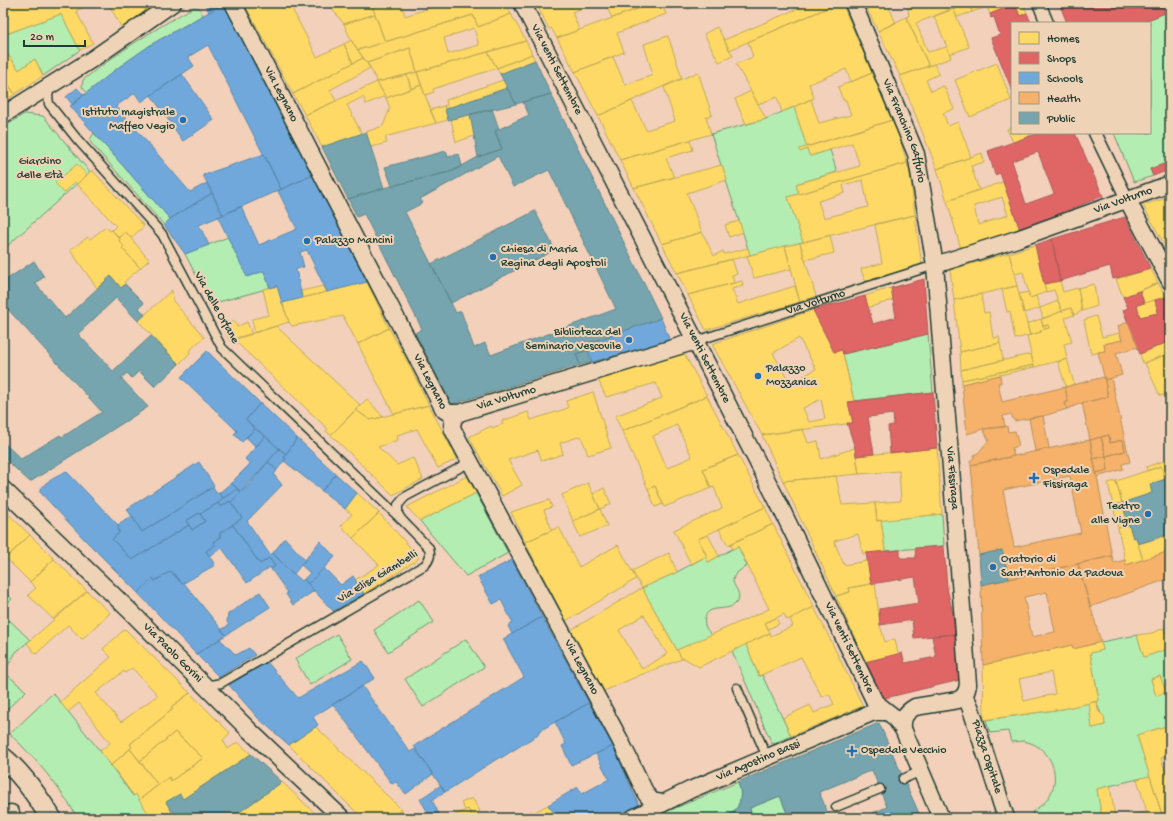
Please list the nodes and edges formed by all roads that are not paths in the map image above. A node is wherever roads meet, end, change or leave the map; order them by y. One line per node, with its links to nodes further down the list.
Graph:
1 (173, 3): 7 (street)
2 (233, 3): 15 (street, Via Legnano)
3 (522, 3): 14 (street, Via venti Settembre)
4 (852, 3): 12 (street, Via Franchino Gaffurio)
5 (1039, 3): 6 (street)
6 (1047, 22)
7 (53, 83): 8 (street); 18 (lane, Via delle Orfane)
8 (3, 115)
9 (1096, 134): 11 (street)
10 (1170, 184): 11 (street, Via Volturno)
11 (1128, 199): 12 (street, Via Volturno); 13 (street)
12 (935, 265): 14 (lane, Via Volturno); 21 (street, Via Fissiraga)
13 (1170, 281)
14 (696, 342): 15 (street, Via Volturno); 22 (street, Via venti Settembre)
15 (459, 413): 16 (street, Via Legnano)
16 (466, 453): 18 (lane); 29 (street, Via Legnano)
17 (3, 489): 19 (street, Via Paolo Gorini)
18 (401, 518): 19 (lane, Via Elisa Giambelli)
19 (201, 682): 32 (street, Via Paolo Gorini)
20 (737, 688): 24 (lane)
21 (965, 695): 23 (street); 35 (street, Piazza Ospitale)
22 (886, 712): 23 (street); 24 (street, Via Agostino Bassi)
23 (903, 729): 26 (street)
24 (767, 757): 29 (street, Via Agostino Bassi)
25 (3, 758): 31 (street)
26 (921, 772): 27 (lane); 34 (street)
27 (903, 779)
28 (880, 789): 30 (lane)
29 (663, 803): 33 (street, Via Agostino Bassi)
30 (836, 807)
31 (50, 818)
32 (342, 818)
33 (634, 818)
34 (941, 818)
35 (1006, 818)

